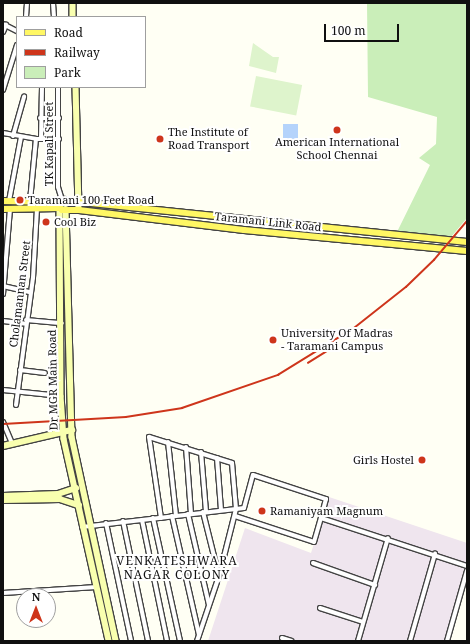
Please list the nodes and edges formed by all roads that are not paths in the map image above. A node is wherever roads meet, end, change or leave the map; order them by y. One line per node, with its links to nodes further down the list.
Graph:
1 (27, 3): 4 (street)
2 (53, 3): 5 (street)
3 (73, 3): 6 (main road)
4 (26, 16)
5 (54, 16)
6 (74, 16)
7 (4, 25): 8 (street); 9 (street)
8 (16, 31)
9 (3, 32)
10 (16, 48): 14 (street)
11 (42, 88): 16 (street)
12 (58, 88): 17 (street, TK Kapali Street)
13 (76, 88): 26 (main road)
14 (3, 90)
15 (24, 97): 19 (street)
16 (40, 118): 17 (street); 22 (street)
17 (59, 118): 23 (street, TK Kapali Street)
18 (3, 133): 19 (street)
19 (14, 136): 20 (street)
20 (21, 137): 21 (street); 24 (street)
21 (36, 139): 22 (street); 25 (street)
22 (41, 139): 23 (street)
23 (59, 139): 27 (street, TK Kapali Street)
24 (6, 201): 25 (main road)
25 (30, 201): 27 (main road)
26 (80, 202): 27 (main road, Taramani Link Road); 31 (main road); 32 (main road, Taramani Link Road)
27 (63, 206): 29 (main road); 31 (main road, Taramani Link Road); 39 (main road, Dr MGR Main Road); 48 (main road, Dr MGR Main Road)
28 (3, 209): 30 (main road)
29 (37, 209): 30 (main road); 35 (street, Cholamannan Street)
30 (10, 210): 34 (street)
31 (79, 210): 33 (main road, Taramani Link Road)
32 (467, 242)
33 (467, 252)
34 (4, 286): 35 (street); 36 (street)
35 (30, 292): 38 (street, Cholamannan Street)
36 (3, 294)
37 (3, 321): 38 (street)
38 (26, 322): 39 (street); 40 (street, Cholamannan Street)
39 (62, 323): 44 (main road, Dr MGR Main Road)
40 (20, 370): 41 (street); 43 (street, Cholamannan Street)
41 (45, 374)
42 (3, 390): 43 (street)
43 (17, 392): 44 (street); 45 (street, Cholamannan Street)
44 (61, 396): 47 (main road, Dr MGR Main Road)
45 (16, 405)
46 (3, 422): 50 (street)
47 (64, 430): 48 (main road); 50 (main road); 55 (main road, Dr MGR Main Road)
48 (72, 430): 71 (main road, Dr MGR Main Road)
49 (168, 442): 52 (street); 63 (street); 66 (street)
50 (12, 443): 51 (main road)
51 (3, 446)
52 (186, 448): 53 (street); 62 (street)
53 (200, 452): 54 (street); 61 (street)
54 (217, 458): 59 (street); 60 (street)
55 (76, 488): 56 (main road); 58 (main road, Dr MGR Main Road)
56 (3, 496)
57 (3, 500): 58 (main road)
58 (79, 505): 72 (main road, Dr MGR Main Road)
59 (236, 509): 60 (street); 64 (street); 67 (street)
60 (221, 510): 61 (street)
61 (205, 512): 62 (street); 78 (street)
62 (189, 514): 63 (street); 82 (street)
63 (174, 516): 66 (street); 85 (street)
64 (235, 516): 67 (street); 78 (street)
65 (153, 518): 66 (street); 68 (street); 92 (street)
66 (161, 518)
67 (321, 518): 73 (street)
68 (142, 520): 69 (street); 91 (street)
69 (123, 521): 70 (street); 90 (street)
70 (106, 523): 71 (street); 89 (street)
71 (90, 525): 72 (street); 88 (main road, Dr MGR Main Road)
72 (82, 527): 80 (main road, Dr MGR Main Road)
73 (388, 538): 74 (street); 79 (street)
74 (435, 554): 76 (street); 96 (street)
75 (313, 563): 79 (street)
76 (467, 566)
77 (467, 571): 97 (street)
78 (219, 576): 82 (street)
79 (375, 585): 84 (street)
80 (97, 587): 81 (street); 87 (main road, Dr MGR Main Road)
81 (3, 593)
82 (209, 607): 85 (street)
83 (320, 608): 84 (street)
84 (363, 622): 95 (street)
85 (199, 636): 93 (street)
86 (282, 638): 94 (street)
87 (109, 641)
88 (116, 641)
89 (131, 641)
90 (148, 641)
91 (168, 641)
92 (180, 641)
93 (197, 641)
94 (292, 641)
95 (358, 641)
96 (410, 641)
97 (447, 641)

